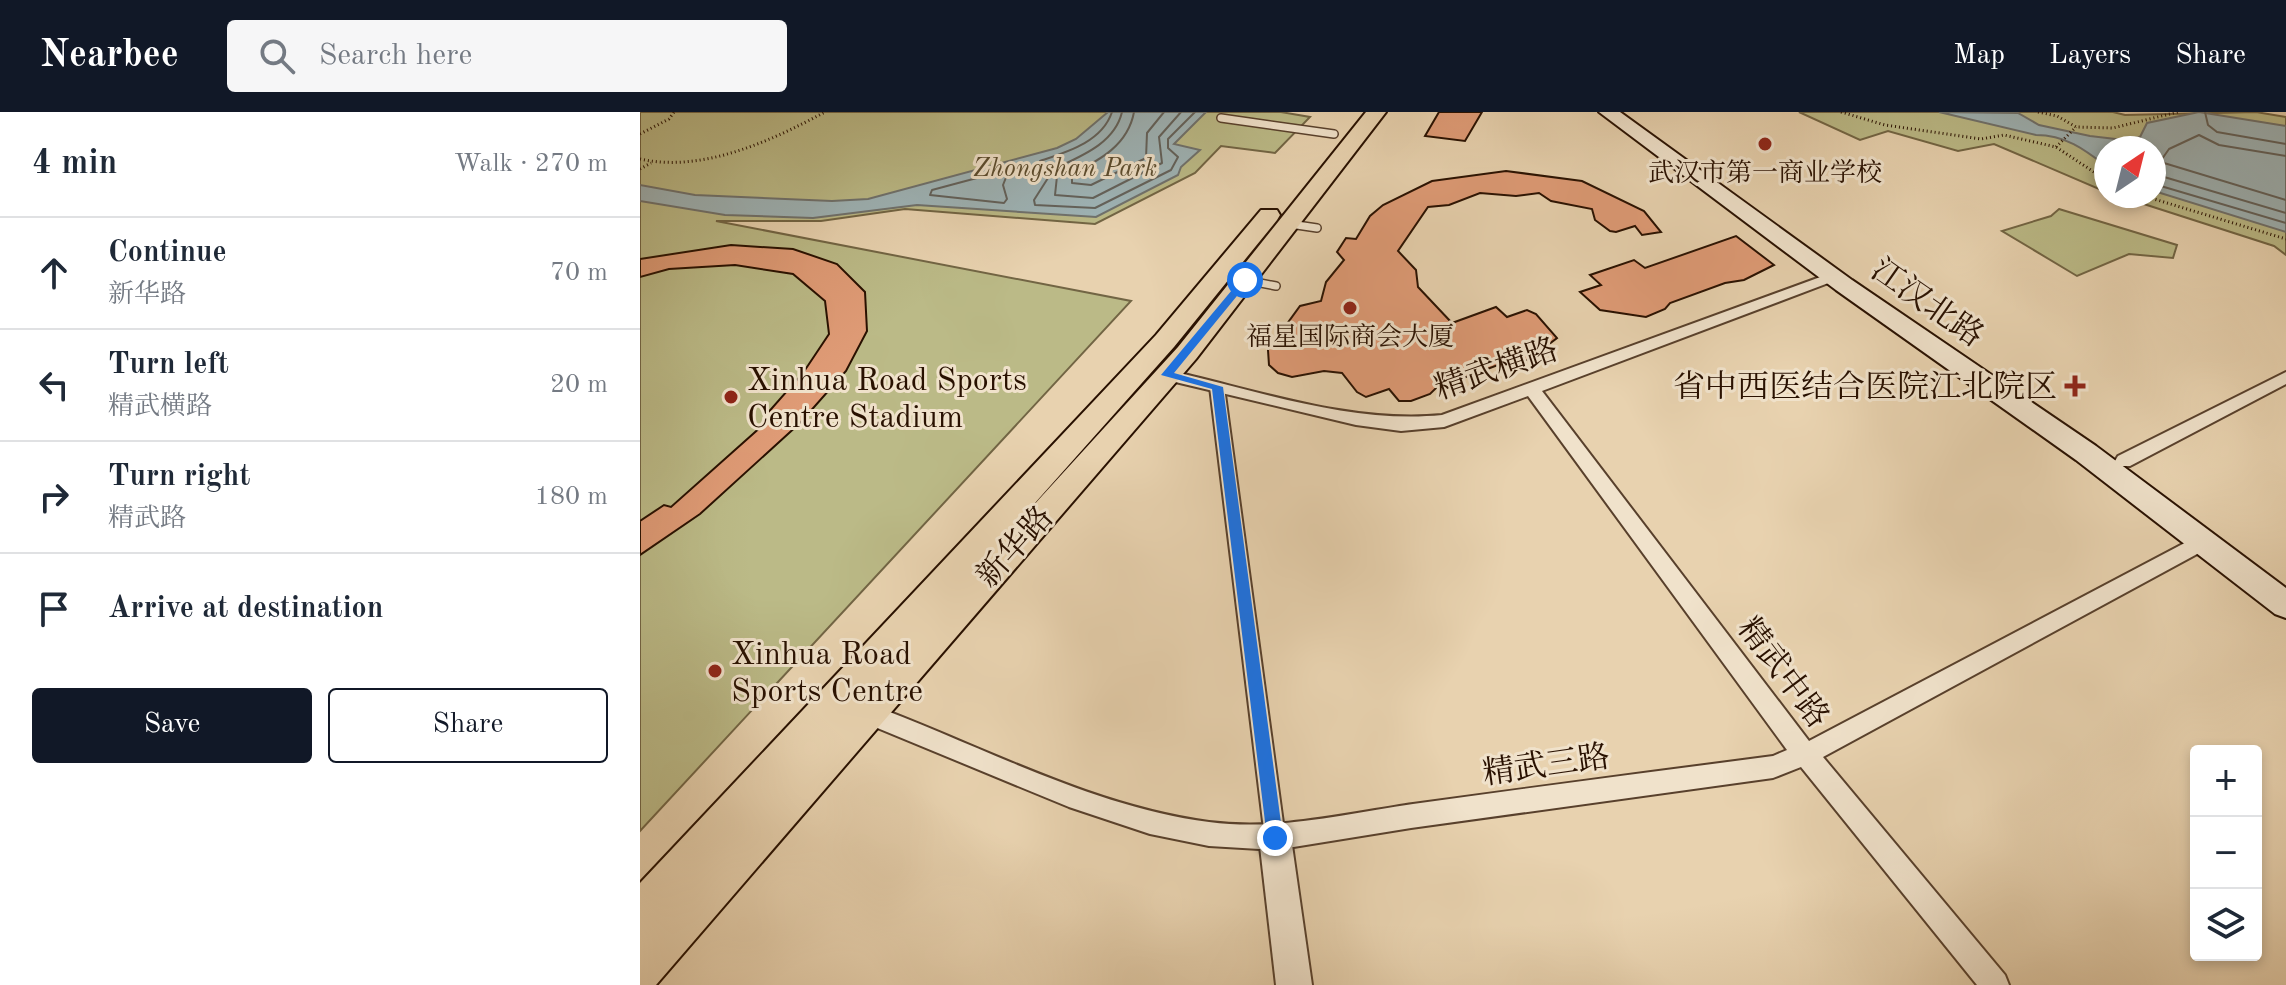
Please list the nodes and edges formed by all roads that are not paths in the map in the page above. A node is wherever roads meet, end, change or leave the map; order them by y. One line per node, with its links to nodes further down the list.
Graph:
1 (1376, 112): 7 (main road, 新华路)
2 (1608, 112): 6 (main road, 江汉北路)
3 (1626, 112): 11 (main road, 江汉北路)
4 (1221, 118): 5 (lane)
5 (1342, 123): 18 (main road, 新华路)
6 (1834, 276): 10 (street, 精武横路); 12 (main road, 江汉北路)
7 (1167, 375): 9 (street, 精武横路); 15 (main road, 新华路)
8 (2286, 377): 11 (street)
9 (1217, 387): 10 (street, 精武横路); 17 (street)
10 (1532, 390): 16 (street, 精武中路)
11 (2124, 461): 13 (main road, 江汉北路)
12 (2203, 542): 14 (main road, 江汉北路); 16 (street, 精武三路)
13 (2286, 580)
14 (2286, 605)
15 (866, 713): 17 (street, 精武三路); 21 (main road, 新华路)
16 (1806, 754): 17 (street, 精武三路); 23 (street, 精武中路)
17 (1275, 838): 22 (street)
18 (670, 882): 19 (street); 20 (main road, 新华路)
19 (640, 894)
20 (640, 914)
21 (640, 969)
22 (1294, 985)
23 (1995, 985)

